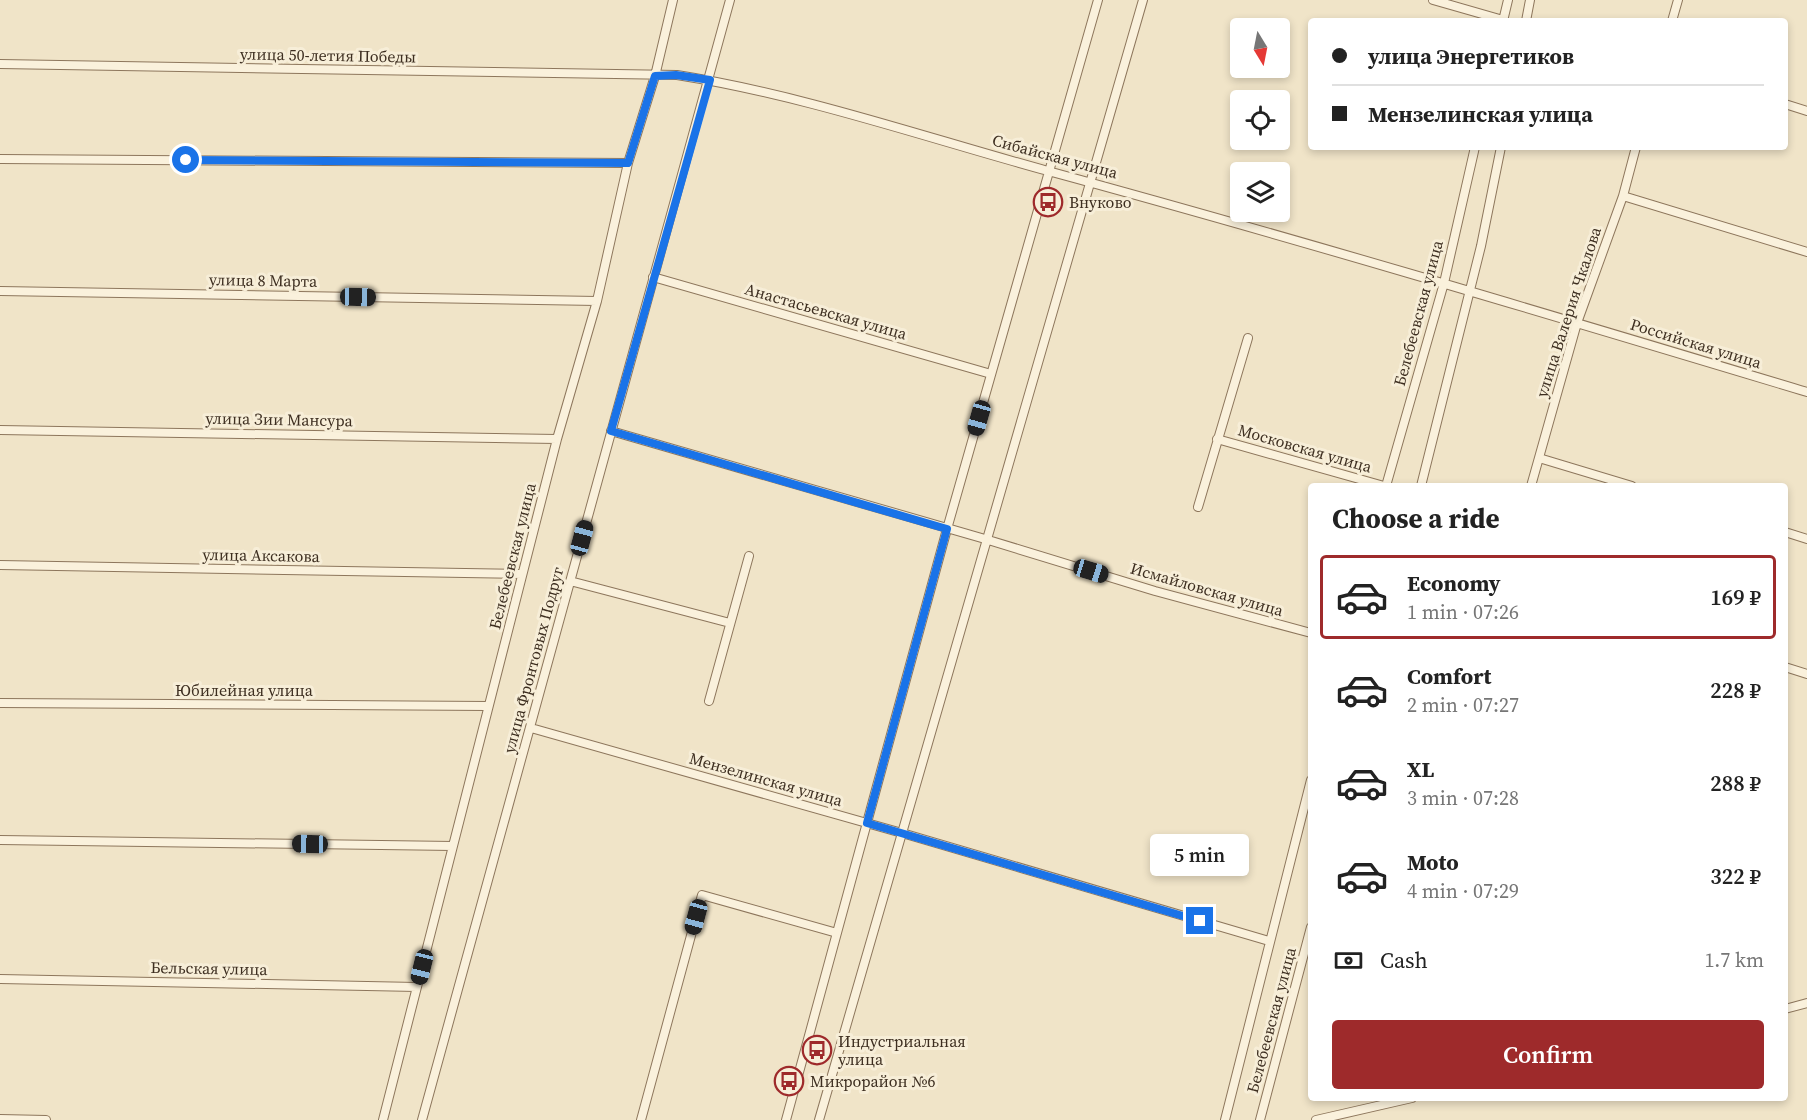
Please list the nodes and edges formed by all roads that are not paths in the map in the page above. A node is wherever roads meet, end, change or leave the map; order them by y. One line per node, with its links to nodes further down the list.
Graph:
1 (674, 0): 14 (street, Белебеевская улица)
2 (730, 0): 15 (street, улица Фронтовых Подруг)
3 (1098, 0): 23 (street)
4 (1143, 0): 24 (street)
5 (1433, 0): 9 (street)
6 (1508, 0): 10 (street)
7 (1530, 0): 11 (street)
8 (1678, 0): 12 (street)
9 (1496, 18)
10 (1504, 18)
11 (1527, 18)
12 (1673, 18)
13 (0, 64): 14 (street, улица 50-летия Победы)
14 (655, 76): 15 (street, Сибайская улица); 22 (street, Белебеевская улица)
15 (710, 80): 23 (street, Сибайская улица); 27 (street, улица Фронтовых Подруг)
16 (1788, 105): 17 (street)
17 (1807, 111)
18 (1473, 150): 28 (street, Белебеевская улица)
19 (1500, 150): 30 (street)
20 (1635, 150): 25 (street, улица Валерия Чкалова)
21 (0, 159): 22 (street)
22 (628, 163): 31 (street, Белебеевская улица)
23 (1049, 171): 24 (street, Сибайская улица); 34 (street)
24 (1089, 181): 28 (street, Сибайская улица); 49 (street)
25 (1623, 196): 26 (street); 32 (street, улица Валерия Чкалова)
26 (1807, 252)
27 (653, 277): 34 (street, Анастасьевская улица); 37 (street, улица Фронтовых Подруг)
28 (1444, 283): 30 (street, Сибайская улица); 42 (street, Белебеевская улица)
29 (0, 291): 31 (street, улица 8 Марта)
30 (1468, 292): 32 (street, Российская улица); 43 (street)
31 (597, 301): 38 (street, Белебеевская улица)
32 (1577, 323): 35 (street, Российская улица); 40 (street, улица Валерия Чкалова)
33 (1248, 338): 39 (street)
34 (992, 374): 47 (street)
35 (1807, 392)
36 (0, 430): 38 (street, улица Зии Мансура)
37 (611, 431): 47 (street, Исмайловская улица); 54 (street, улица Фронтовых Подруг)
38 (557, 439): 53 (street, Белебеевская улица)
39 (1217, 439): 41 (street, Московская улица); 46 (street)
40 (1539, 458): 44 (street, улица Валерия Чкалова); 45 (street)
41 (1374, 483)
42 (1386, 483)
43 (1422, 483)
44 (1532, 483)
45 (1622, 483)
46 (1198, 507)
47 (947, 529): 49 (street, Исмайловская улица); 64 (street)
48 (1788, 533): 50 (street)
49 (985, 538): 56 (street, Исмайловская улица); 65 (street)
50 (1807, 539)
51 (750, 556): 55 (street)
52 (0, 565): 53 (street, улица Аксакова)
53 (522, 574): 61 (street, Белебеевская улица)
54 (570, 581): 55 (street); 62 (street, улица Фронтовых Подруг)
55 (730, 623): 59 (street)
56 (1308, 632)
57 (1788, 668): 58 (street)
58 (1807, 674)
59 (709, 701)
60 (0, 703): 61 (street, Юбилейная улица)
61 (488, 706): 67 (street, Белебеевская улица)
62 (531, 728): 64 (street, Мензелинская улица); 79 (street, улица Фронтовых Подруг)
63 (1308, 792): 70 (street, Белебеевская улица)
64 (867, 823): 65 (street, Мензелинская улица); 68 (street)
65 (902, 833): 70 (street, Мензелинская улица); 82 (street)
66 (0, 840): 67 (street)
67 (453, 846): 72 (street, Белебеевская улица)
68 (837, 933): 80 (street); 81 (street)
69 (1308, 938): 84 (street, Белебеевская улица)
70 (1269, 941): 83 (street, Белебеевская улица)
71 (0, 978): 72 (street, Бельская улица)
72 (417, 987): 78 (street, Белебеевская улица)
73 (1807, 1003): 74 (street)
74 (1788, 1006)
75 (1400, 1101): 85 (street)
76 (0, 1119): 77 (street)
77 (46, 1120)
78 (382, 1120)
79 (422, 1120)
80 (641, 1120)
81 (786, 1120)
82 (819, 1120)
83 (1225, 1120)
84 (1260, 1120)
85 (1316, 1120)

